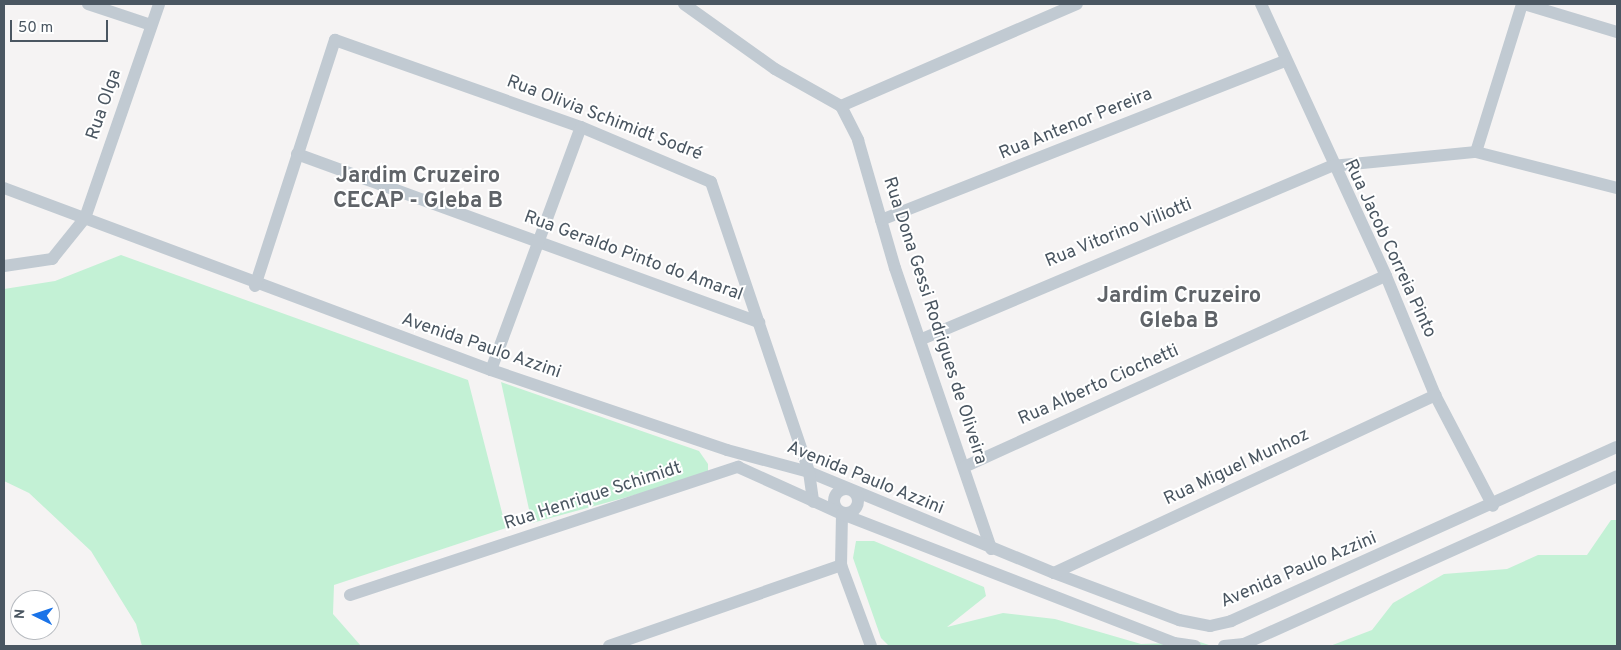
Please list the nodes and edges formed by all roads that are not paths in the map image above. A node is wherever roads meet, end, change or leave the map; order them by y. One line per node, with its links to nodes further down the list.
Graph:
1 (88, 4): 7 (street)
2 (159, 4): 7 (street, Rua Olga)
3 (684, 4): 10 (street)
4 (1078, 4): 10 (street)
5 (1261, 4): 9 (street, Rua Jacob Correia Pinto)
6 (1523, 4): 8 (street); 12 (street)
7 (151, 25): 17 (street, Rua Olga)
8 (1617, 32)
9 (1284, 61): 14 (street, Rua Jacob Correia Pinto); 18 (street, Rua Antenor Pereira)
10 (841, 106): 18 (street, Rua Dona Gessi Rodrigues de Oliveira)
11 (581, 127): 13 (street, Rua Olivia Schimidt Sodré); 19 (street); 23 (street, Rua Olivia Schimidt Sodré)
12 (1476, 152): 14 (street, Rua Vitorino Viliotti); 16 (street, Rua Vitorino Viliotti)
13 (297, 154): 19 (street, Rua Geraldo Pinto do Amaral); 22 (street)
14 (1332, 166): 21 (street, Rua Jacob Correia Pinto); 24 (street, Rua Vitorino Viliotti)
15 (4, 188): 17 (street, Avenida Paulo Azzini)
16 (1617, 188)
17 (85, 218): 20 (street, Rua Olga); 22 (street, Avenida Paulo Azzini)
18 (881, 220): 24 (street, Rua Dona Gessi Rodrigues de Oliveira)
19 (538, 240): 23 (street, Rua Geraldo Pinto do Amaral); 25 (street)
20 (4, 266)
21 (1386, 276): 26 (street, Rua Jacob Correia Pinto); 31 (street, Rua Alberto Ciochetti)
22 (255, 286): 25 (street, Avenida Paulo Azzini)
23 (759, 322): 32 (street, Rua Olivia Schimidt Sodré)
24 (922, 339): 31 (street, Rua Dona Gessi Rodrigues de Oliveira)
25 (491, 370): 28 (street, Avenida Paulo Azzini)
26 (1435, 396): 36 (street, Rua Jacob Correia Pinto); 40 (street, Rua Miguel Munhoz)
27 (1617, 447): 36 (street, Avenida Paulo Azzini)
28 (728, 450): 29 (street, Avenida Paulo Azzini); 30 (street)
29 (747, 453): 30 (street); 32 (street, Avenida Paulo Azzini)
30 (738, 467): 35 (street); 41 (street, Rua Henrique Schimidt)
31 (964, 467): 38 (street, Rua Dona Gessi Rodrigues de Oliveira)
32 (809, 472): 34 (street, Avenida Paulo Azzini); 35 (street, Rua Olivia Schimidt Sodré)
33 (1617, 476): 45 (street)
34 (850, 488): 37 (street); 38 (street, Avenida Paulo Azzini)
35 (813, 502): 37 (street)
36 (1493, 506): 40 (street, Avenida Paulo Azzini)
37 (842, 514): 39 (street); 44 (street)
38 (991, 548): 40 (street, Avenida Paulo Azzini)
39 (841, 565): 42 (street); 43 (street)
40 (1054, 573)
41 (350, 595)
42 (608, 646)
43 (871, 646)
44 (1195, 646)
45 (1224, 646)

